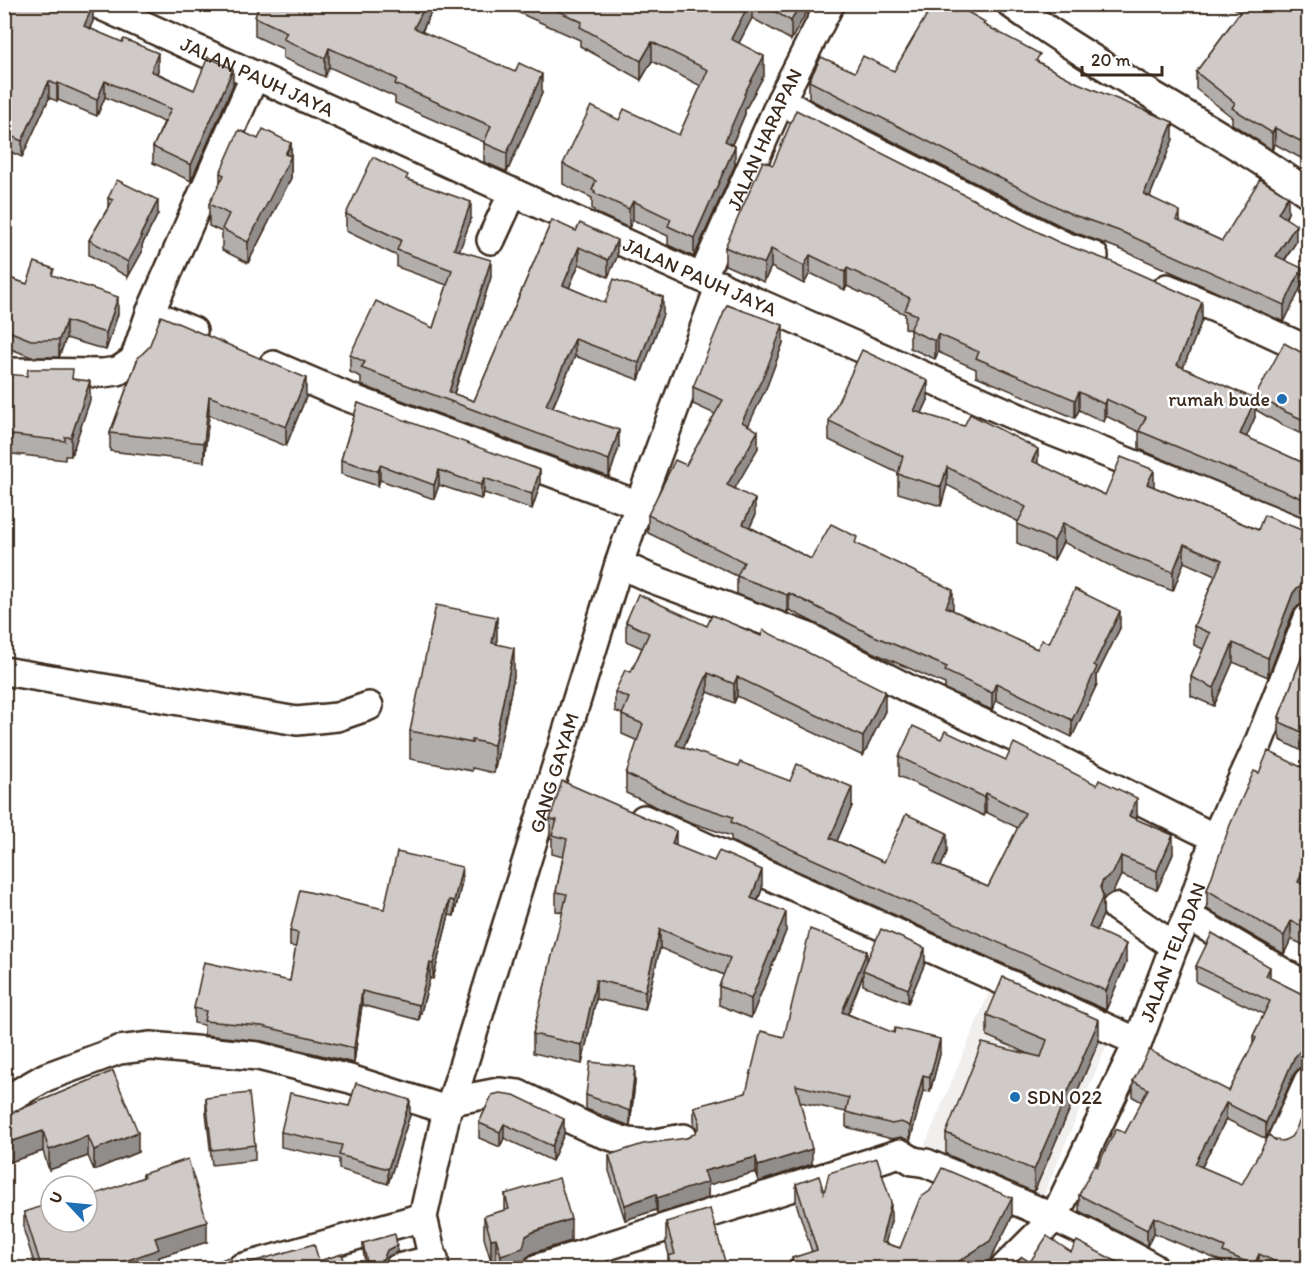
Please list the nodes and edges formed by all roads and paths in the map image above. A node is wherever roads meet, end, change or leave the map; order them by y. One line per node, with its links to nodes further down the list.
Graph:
1 (97, 4): 4 (street, JALAN PAUH JAYA)
2 (830, 4): 5 (street, JALAN HARAPAN)
3 (1011, 4): 7 (street)
4 (255, 75): 6 (street, JALAN PAUH JAYA); 12 (street)
5 (781, 100): 9 (street); 11 (street, JALAN HARAPAN)
6 (513, 192): 8 (street); 11 (street, JALAN PAUH JAYA)
7 (1308, 193)
8 (491, 240)
9 (1116, 264)
10 (1148, 279): 14 (street)
11 (711, 282): 17 (street, GANG GAYAM); 18 (street, JALAN PAUH JAYA)
12 (150, 313): 13 (street); 16 (street)
13 (215, 340)
14 (1308, 350)
15 (248, 354): 17 (street)
16 (4, 372)
17 (639, 505): 19 (street, GANG GAYAM)
18 (1308, 535)
19 (619, 564): 24 (street); 32 (street, GANG GAYAM)
20 (1308, 618): 24 (street, JALAN TELADAN)
21 (4, 671): 22 (street)
22 (369, 706)
23 (617, 806): 29 (street)
24 (1215, 838): 26 (street, JALAN TELADAN)
25 (1116, 907): 27 (street)
26 (1188, 916): 27 (street, JALAN TELADAN); 28 (street)
27 (1174, 946): 29 (street, JALAN TELADAN)
28 (1308, 987)
29 (1138, 1042): 36 (street, JALAN TELADAN)
30 (1308, 1081): 34 (street)
31 (4, 1101): 32 (street)
32 (449, 1106): 33 (street); 35 (street, GANG GAYAM)
33 (684, 1138)
34 (1281, 1141)
35 (423, 1217): 37 (street, GANG GAYAM); 38 (street)
36 (1054, 1218): 40 (street); 41 (street, JALAN TELADAN); 42 (street)
37 (435, 1264): 39 (street)
38 (241, 1269)
39 (398, 1269)
40 (538, 1269)
41 (1004, 1269)
42 (1154, 1269)

